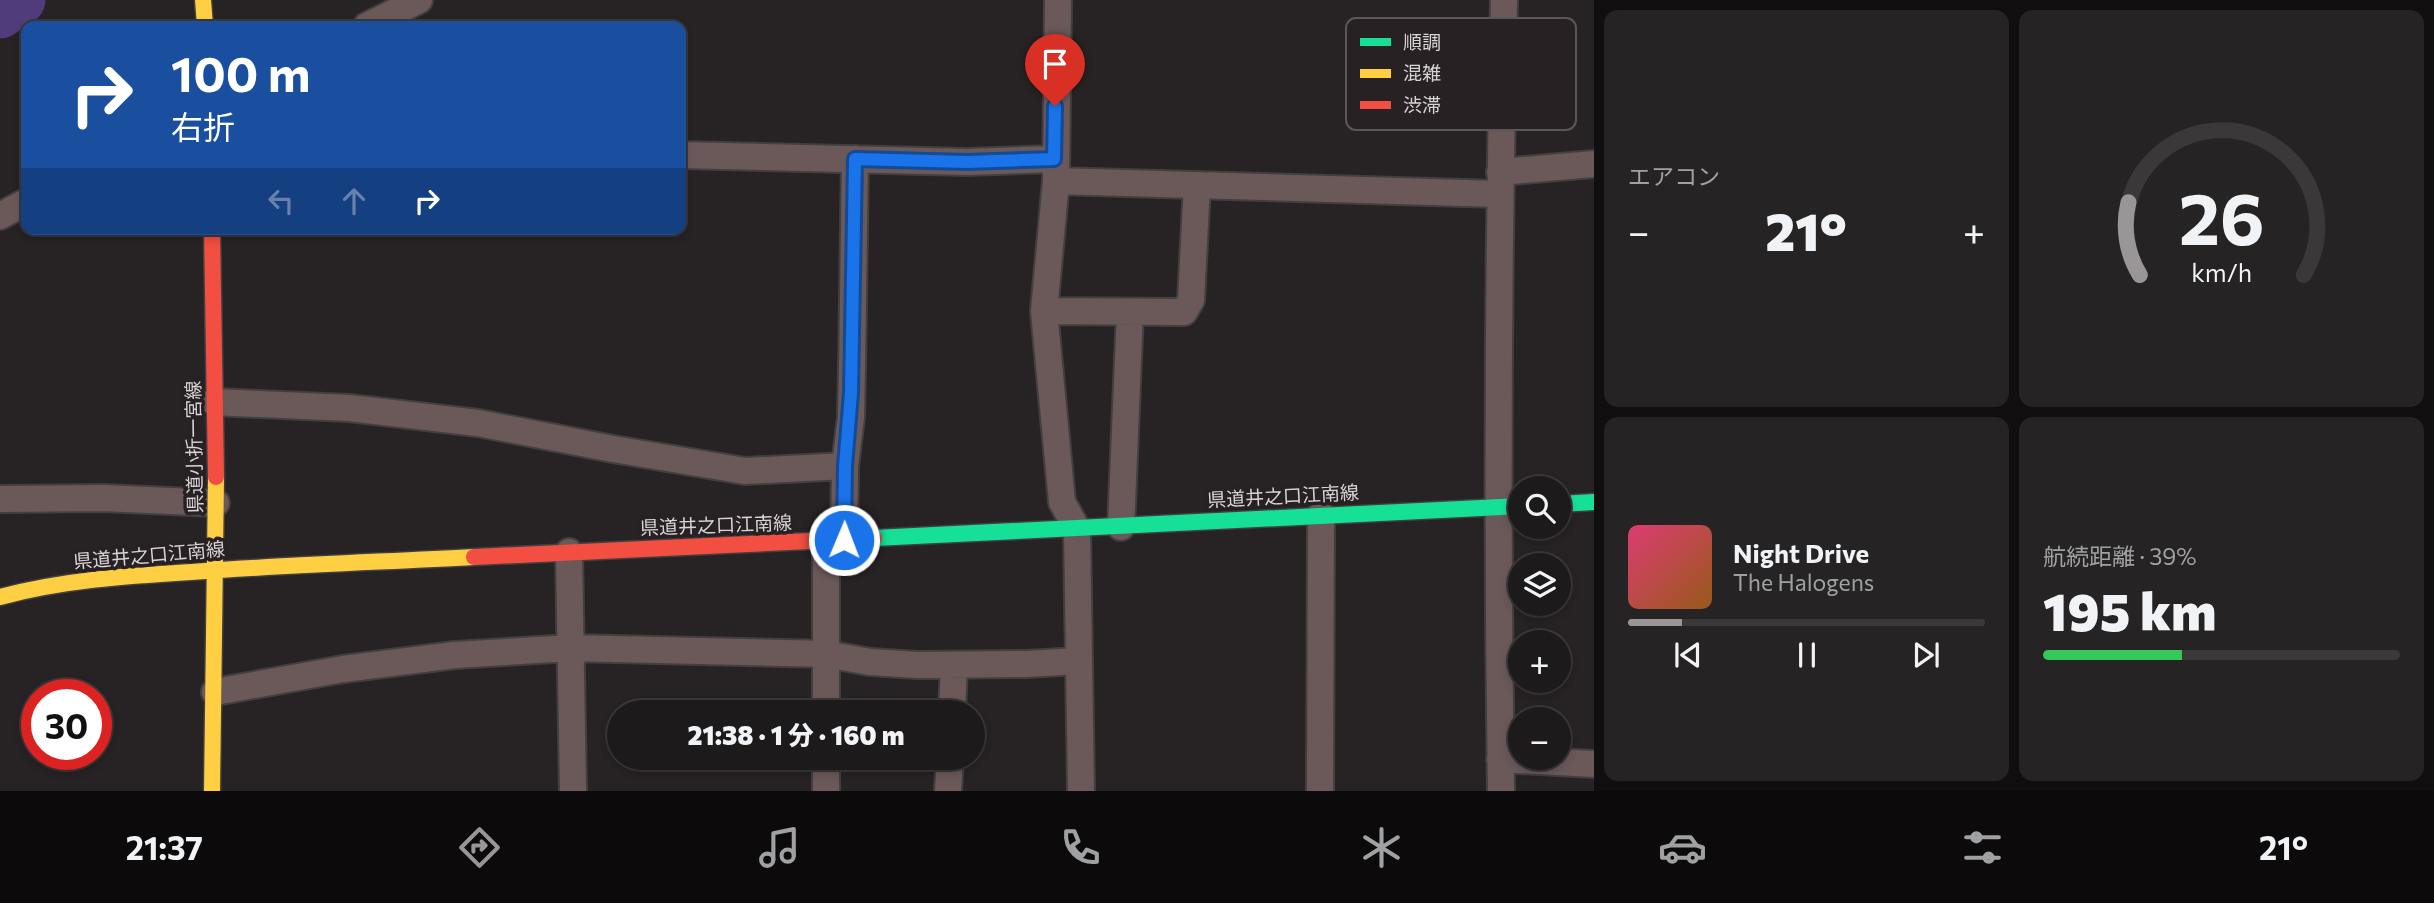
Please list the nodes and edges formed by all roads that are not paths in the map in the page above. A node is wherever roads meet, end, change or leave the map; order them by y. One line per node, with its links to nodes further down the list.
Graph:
1 (204, 0): 6 (main road)
2 (419, 0): 7 (street)
3 (1058, 0): 12 (street)
4 (1504, 0): 5 (street)
5 (1504, 18)
6 (205, 21)
7 (377, 21)
8 (1501, 130): 13 (street)
9 (686, 155): 10 (street)
10 (855, 159): 12 (street); 21 (street)
11 (1594, 164): 13 (street)
12 (1055, 170): 14 (street); 18 (street)
13 (1500, 183): 14 (street); 22 (street)
14 (1196, 185): 19 (street)
15 (21, 205): 16 (street)
16 (0, 216)
17 (212, 235): 20 (main road, 県道小折一宮線)
18 (1044, 311): 19 (street); 30 (street)
19 (1130, 312): 29 (street)
20 (214, 402): 21 (street); 25 (main road, 県道小折一宮線)
21 (845, 466): 32 (street)
22 (1508, 476)
23 (0, 499): 25 (street)
24 (1594, 502): 26 (main road)
25 (216, 503): 34 (main road, 県道小折一宮線)
26 (1571, 503)
27 (1508, 507): 28 (main road, 県道井之口江南線)
28 (1321, 515): 29 (main road, 県道井之口江南線); 52 (street)
29 (1121, 527): 30 (main road, 県道井之口江南線)
30 (1077, 530): 32 (main road, 県道井之口江南線); 38 (street)
31 (1508, 535): 43 (street)
32 (835, 540): 33 (main road, 県道井之口江南線); 37 (street)
33 (569, 552): 34 (main road, 県道井之口江南線); 36 (street)
34 (216, 570): 35 (main road, 県道井之口江南線); 40 (main road, 県道小折一宮線)
35 (0, 597)
36 (571, 648): 37 (street); 40 (street); 48 (street)
37 (826, 654): 39 (street); 41 (street)
38 (1078, 661): 39 (street); 51 (street)
39 (954, 665): 42 (street)
40 (215, 692): 47 (main road, 県道小折一宮線)
41 (826, 700)
42 (953, 700)
43 (1500, 759): 44 (street); 53 (street)
44 (1594, 764)
45 (826, 770): 49 (street)
46 (949, 770): 50 (street)
47 (215, 785)
48 (573, 791)
49 (826, 791)
50 (948, 791)
51 (1081, 791)
52 (1320, 791)
53 (1501, 791)

